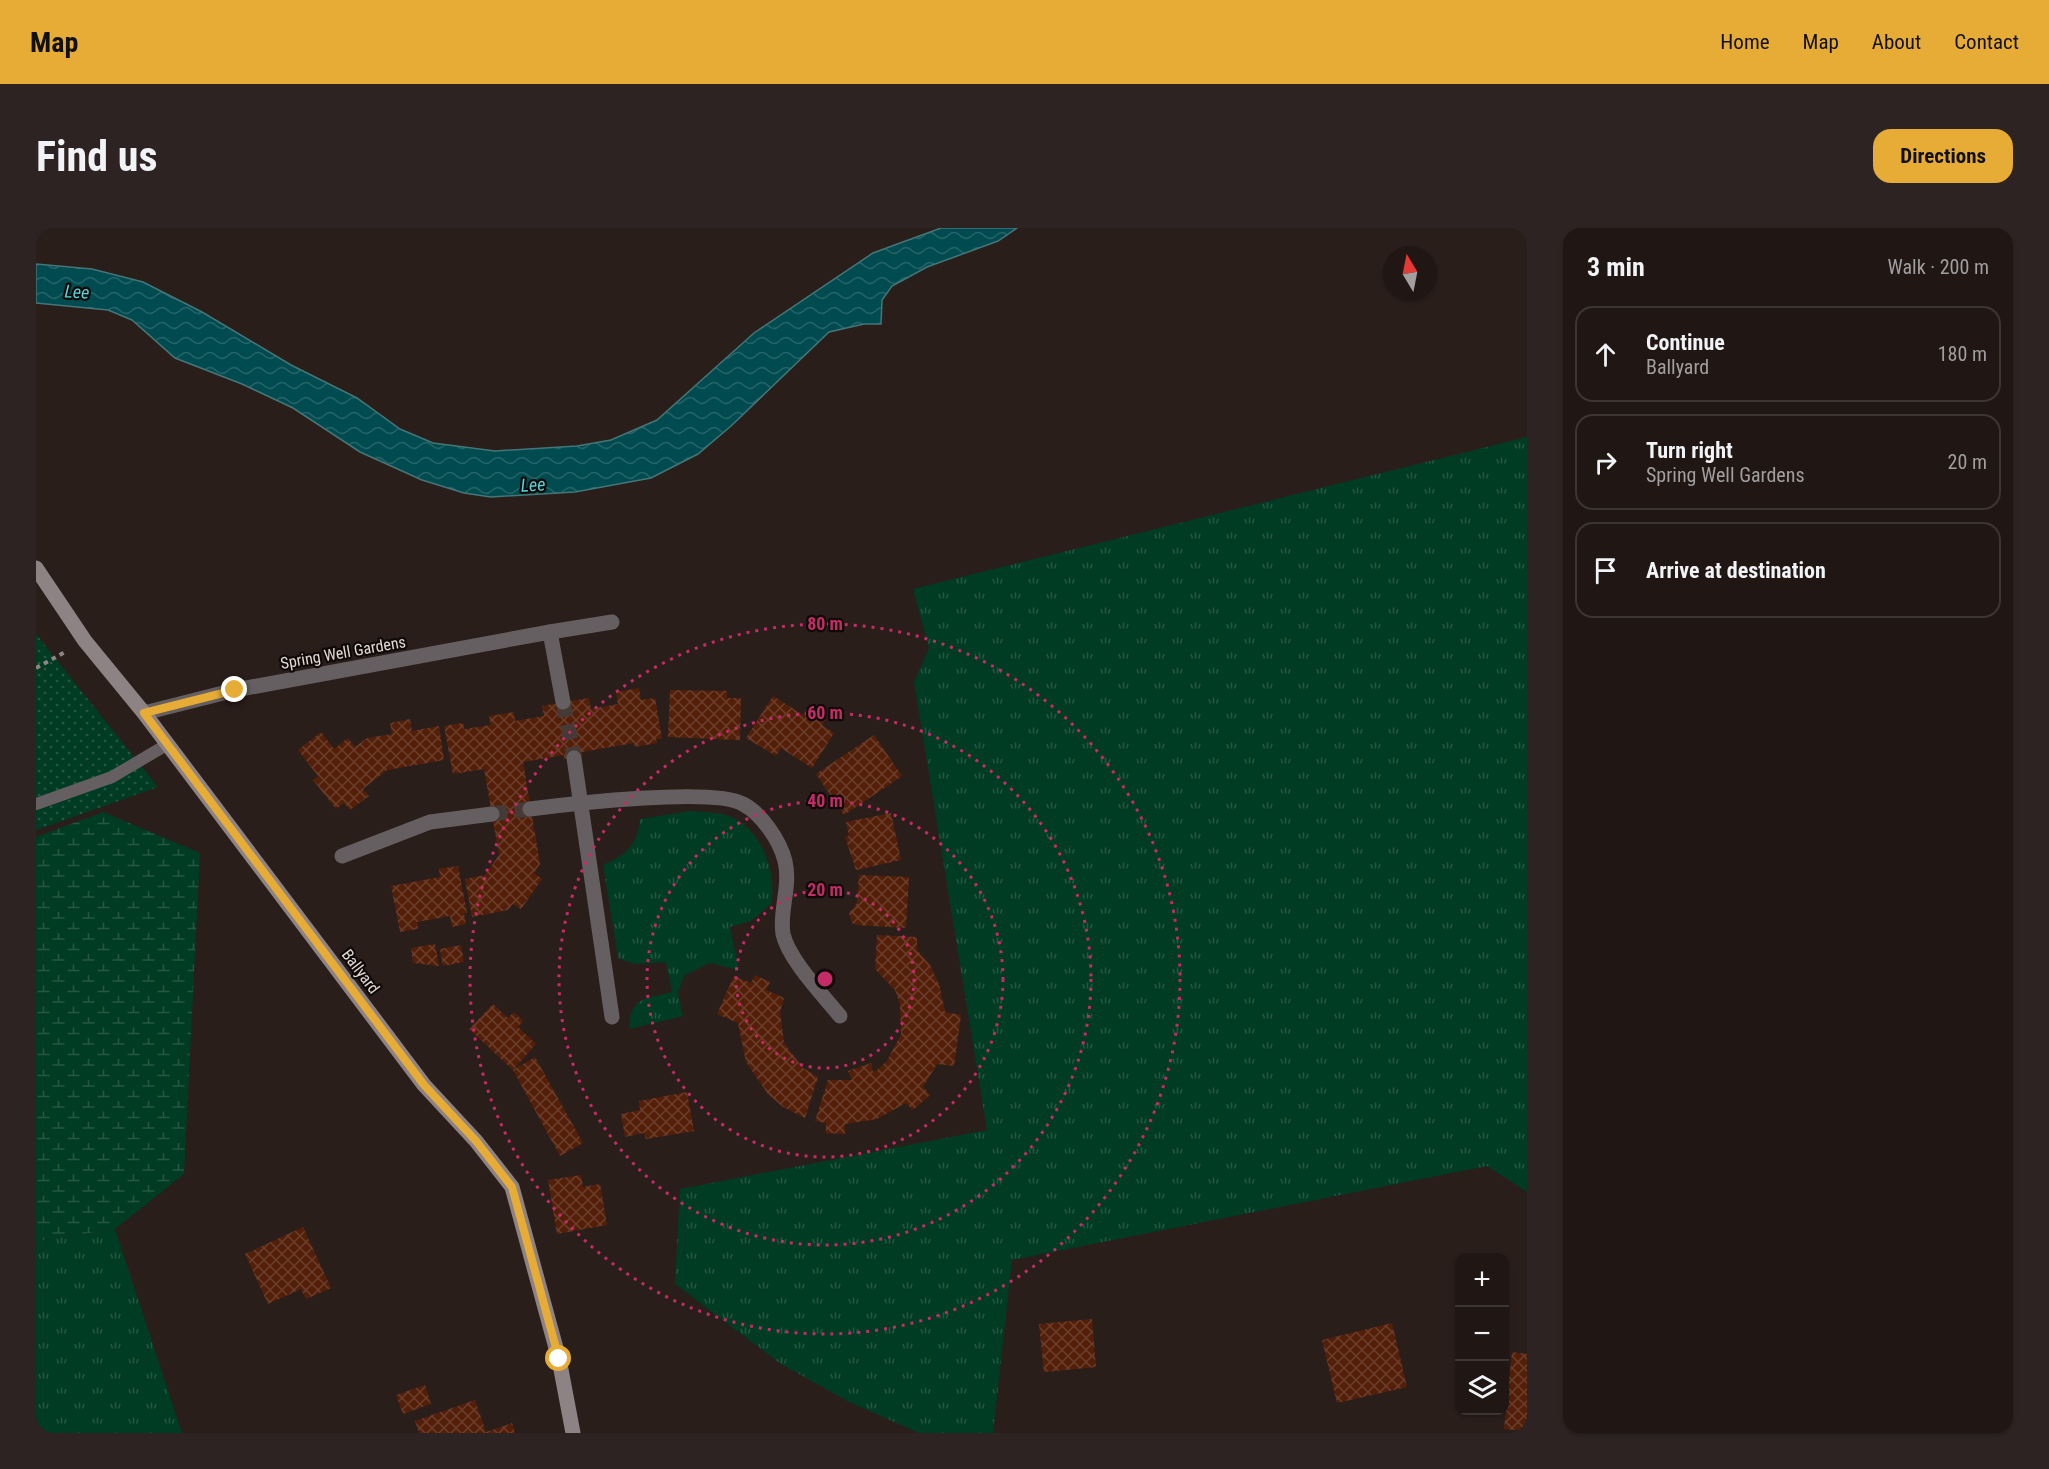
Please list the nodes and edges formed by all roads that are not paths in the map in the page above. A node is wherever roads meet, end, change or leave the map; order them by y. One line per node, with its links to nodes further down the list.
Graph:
1 (36, 568): 5 (street, Ballyard)
2 (612, 622): 3 (street, Spring Well Gardens)
3 (550, 632): 4 (street); 5 (street, Spring Well Gardens)
4 (563, 702)
5 (144, 713): 6 (street, Ballyard)
6 (168, 744): 9 (lane); 15 (street, Ballyard)
7 (574, 758): 8 (street)
8 (579, 802): 10 (street); 13 (street); 14 (street)
9 (36, 804)
10 (530, 809)
11 (492, 814): 12 (street)
12 (342, 856)
13 (840, 1016)
14 (612, 1017)
15 (573, 1433)

